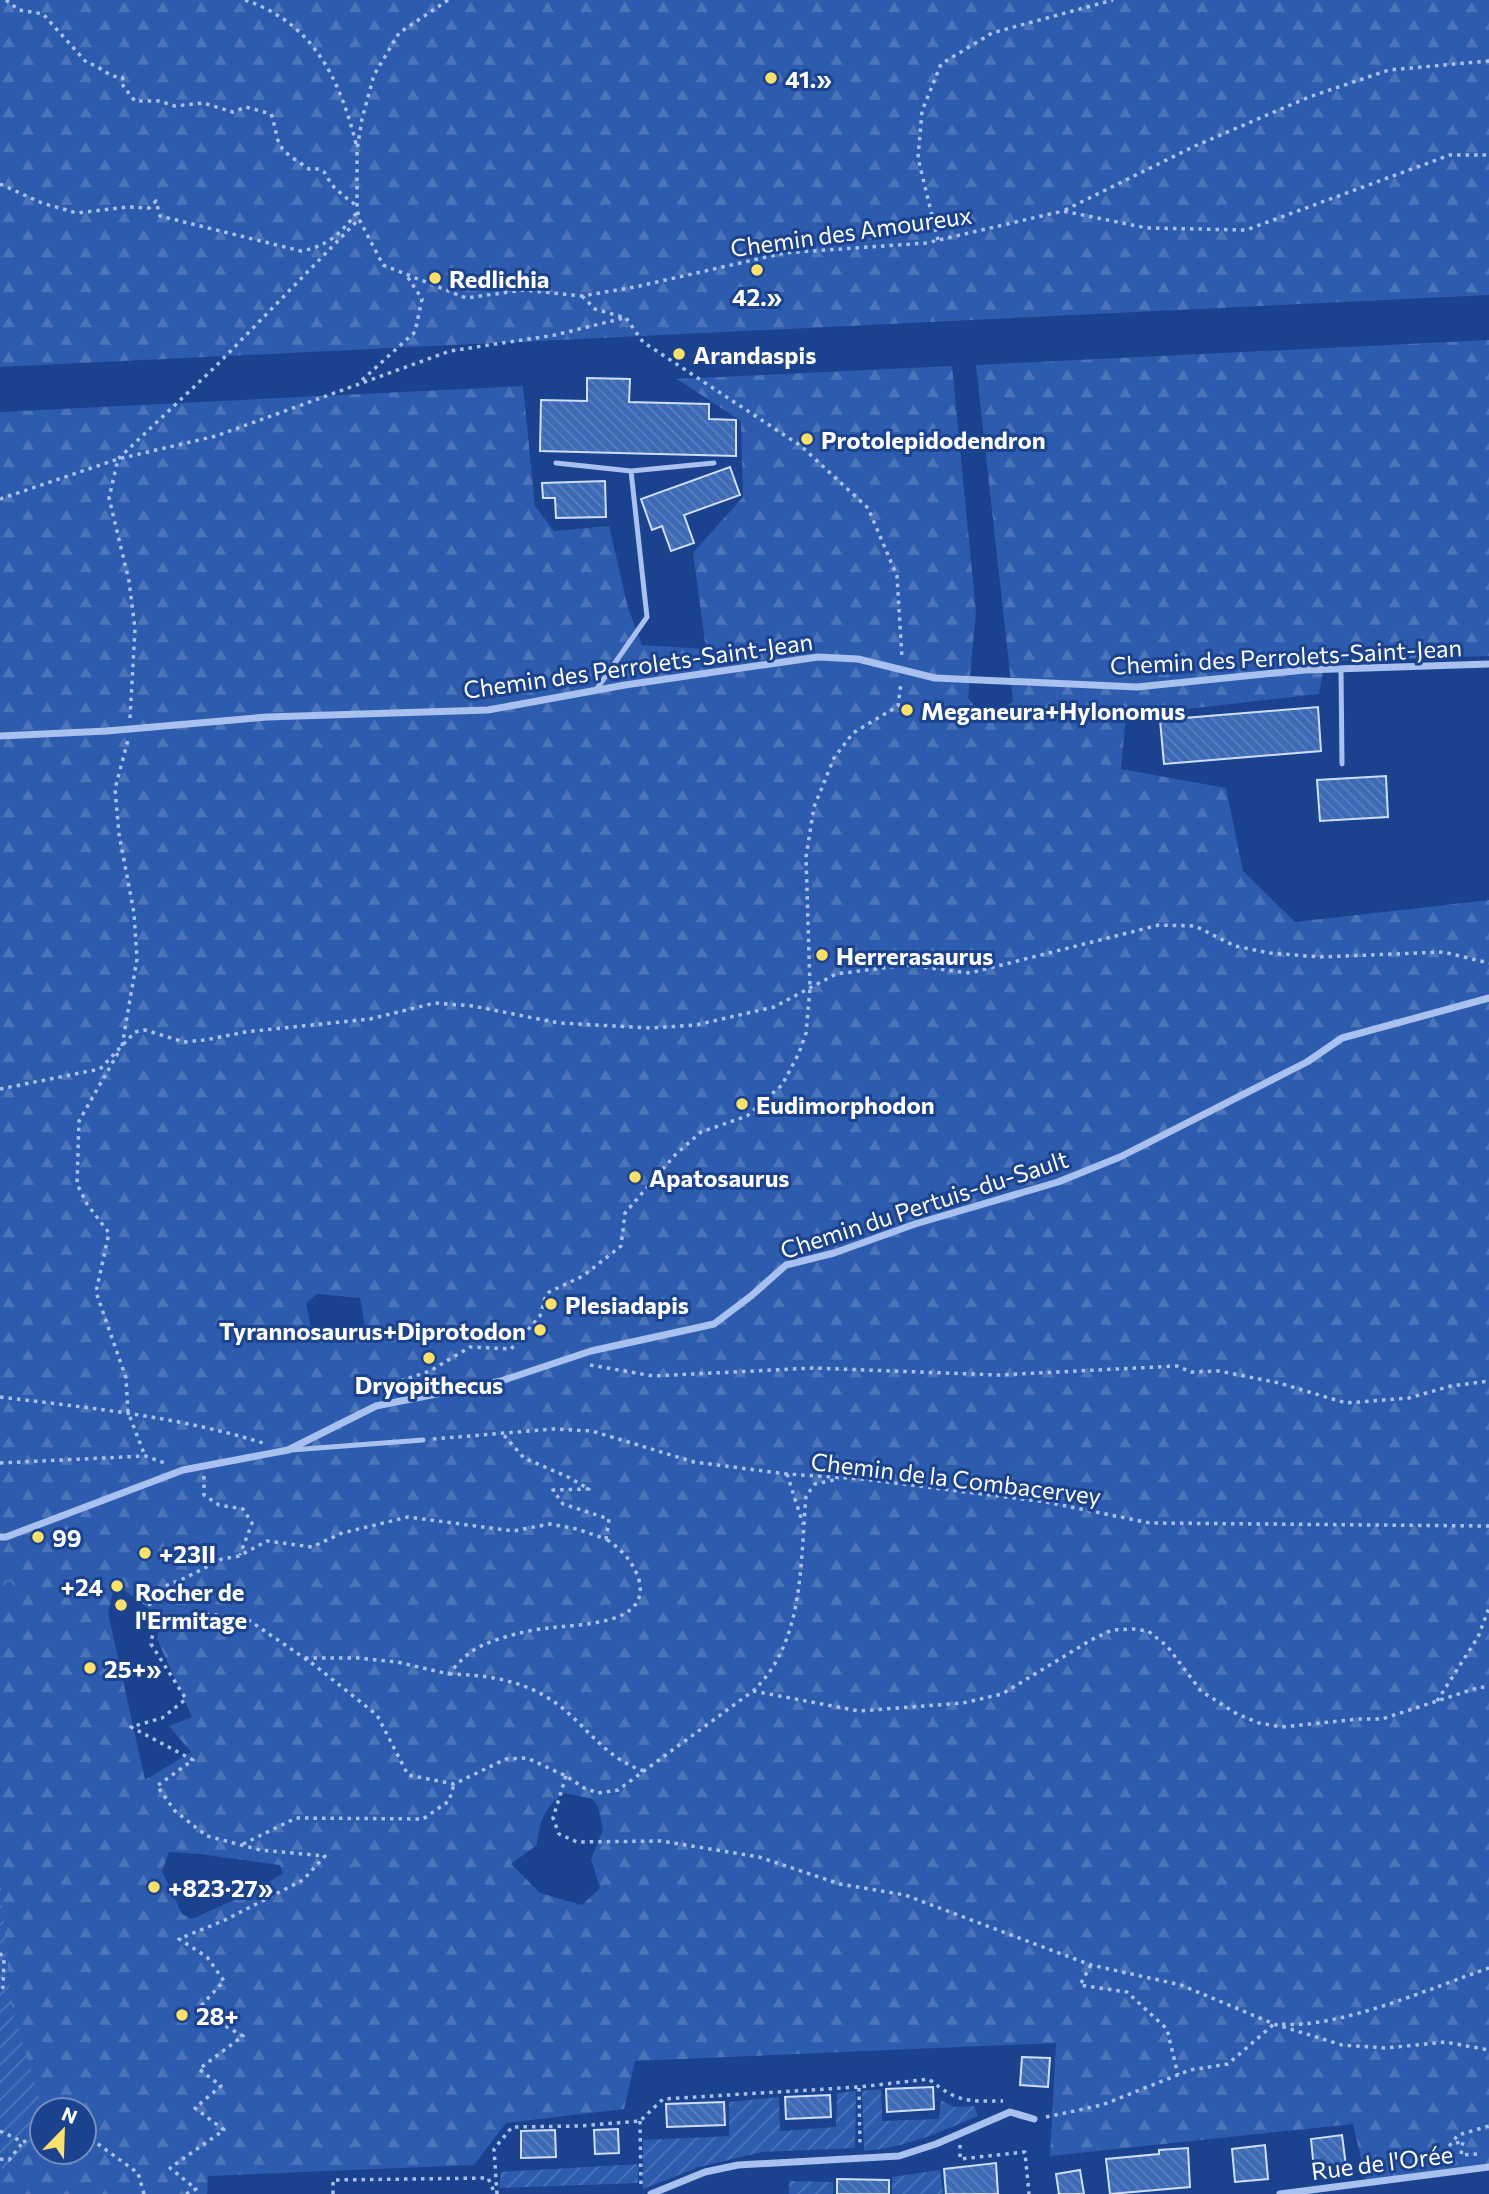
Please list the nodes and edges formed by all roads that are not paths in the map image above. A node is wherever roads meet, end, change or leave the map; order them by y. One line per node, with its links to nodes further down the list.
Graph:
1 (556, 463): 3 (lane)
2 (714, 463): 3 (lane)
3 (631, 471): 6 (lane)
4 (1489, 664): 5 (street, Chemin des Perrolets-Saint-Jean)
5 (1340, 669): 6 (street, Chemin des Perrolets-Saint-Jean); 8 (lane)
6 (596, 690): 7 (street, Chemin des Perrolets-Saint-Jean)
7 (0, 736)
8 (1342, 764)
9 (1489, 998): 11 (street, Chemin du Pertuis-du-Sault)
10 (424, 1440): 11 (lane, Chemin du Pertuis-du-Sault)
11 (288, 1450): 12 (street, Chemin du Pertuis-du-Sault)
12 (0, 1537)
13 (1034, 2119): 15 (street)
14 (1489, 2167): 16 (street, Rue de l'Orée)
15 (651, 2194)
16 (1280, 2194)

